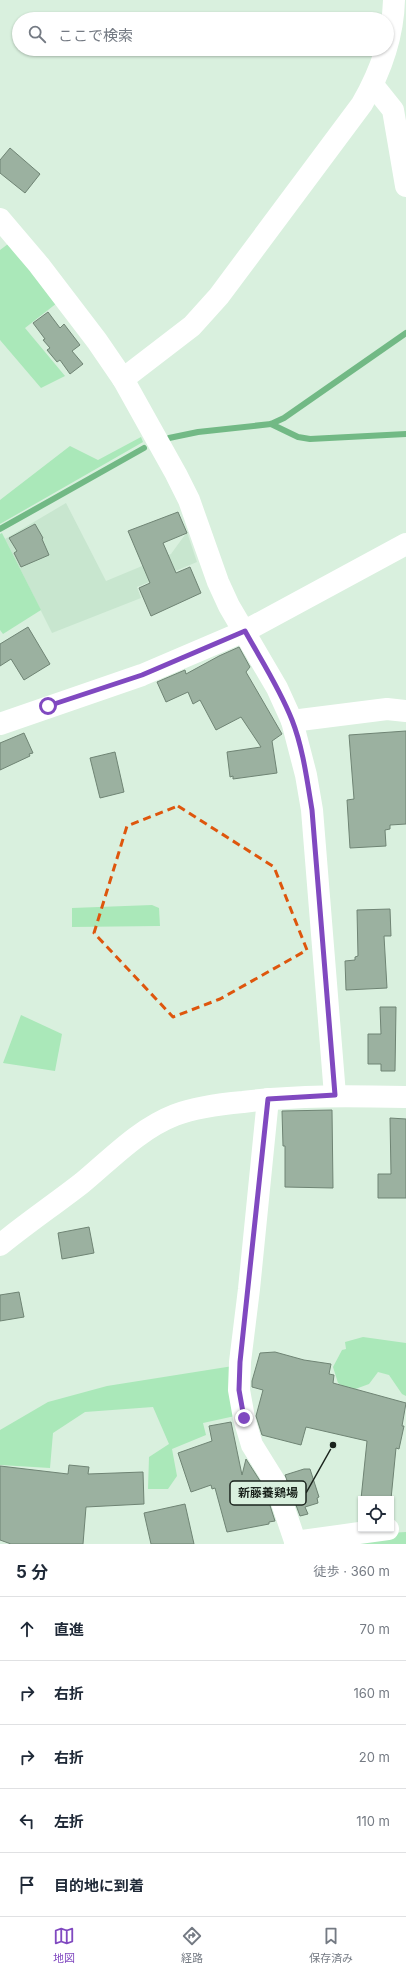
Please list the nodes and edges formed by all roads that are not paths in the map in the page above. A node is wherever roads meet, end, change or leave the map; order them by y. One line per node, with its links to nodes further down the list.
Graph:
1 (394, 0): 2 (street)
2 (392, 12)
3 (385, 56): 4 (street)
4 (373, 85): 5 (street); 7 (street)
5 (405, 173)
6 (0, 219): 7 (street)
7 (123, 380): 9 (street)
8 (406, 544): 9 (street)
9 (245, 631): 11 (street); 12 (street)
10 (406, 711): 11 (street)
11 (292, 721): 13 (street)
12 (0, 724)
13 (335, 1095): 14 (street); 15 (street)
14 (406, 1097)
15 (268, 1099): 16 (street); 18 (street)
16 (0, 1245)
17 (370, 1532): 18 (street)
18 (296, 1543)

